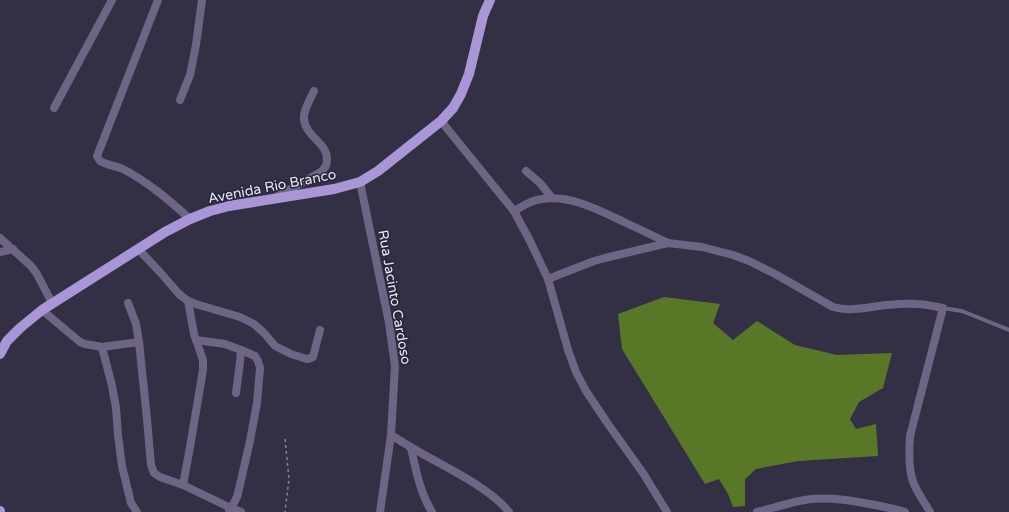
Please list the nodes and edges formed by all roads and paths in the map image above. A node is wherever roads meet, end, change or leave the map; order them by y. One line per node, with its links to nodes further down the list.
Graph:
1 (112, 0): 7 (street)
2 (158, 0): 14 (street)
3 (202, 0): 6 (street)
4 (490, 0): 8 (main road, Avenida Rio Branco)
5 (314, 91): 12 (street)
6 (180, 100)
7 (54, 108)
8 (441, 121): 10 (main road, Avenida Rio Branco); 13 (street)
9 (526, 171): 11 (street)
10 (360, 182): 12 (main road, Avenida Rio Branco); 35 (street, Rua Jacinto Cardoso)
11 (552, 198): 13 (street); 16 (street)
12 (272, 200): 14 (main road, Avenida Rio Branco)
13 (514, 211): 20 (street)
14 (190, 219): 18 (main road, Avenida Rio Branco)
15 (0, 238): 17 (street)
16 (668, 243): 20 (street); 24 (street)
17 (13, 249): 19 (street); 23 (street)
18 (138, 250): 21 (street); 23 (main road, Avenida Rio Branco)
19 (0, 252)
20 (548, 279): 46 (street)
21 (188, 301): 26 (street); 29 (street)
22 (128, 302): 30 (street)
23 (52, 303): 25 (main road, Avenida Rio Branco)
24 (943, 308): 27 (lane); 49 (street)
25 (42, 310): 28 (main road, Avenida Rio Branco); 31 (street)
26 (320, 330)
27 (1009, 330)
28 (4, 339): 33 (main road, Avenida Rio Branco)
29 (196, 340): 32 (street); 38 (street)
30 (138, 342): 31 (street); 38 (street)
31 (102, 347): 40 (street)
32 (241, 350): 34 (street); 39 (street)
33 (0, 354)
34 (236, 393)
35 (391, 435): 37 (street); 43 (street, Rua Jacinto Cardoso)
36 (285, 439): 42 (path)
37 (411, 448): 44 (street); 45 (street)
38 (182, 485): 39 (street)
39 (230, 510): 41 (street)
40 (137, 512)
41 (241, 512)
42 (285, 512)
43 (380, 512)
44 (432, 512)
45 (509, 512)
46 (666, 512)
47 (757, 512): 48 (street)
48 (905, 512)
49 (930, 512)

